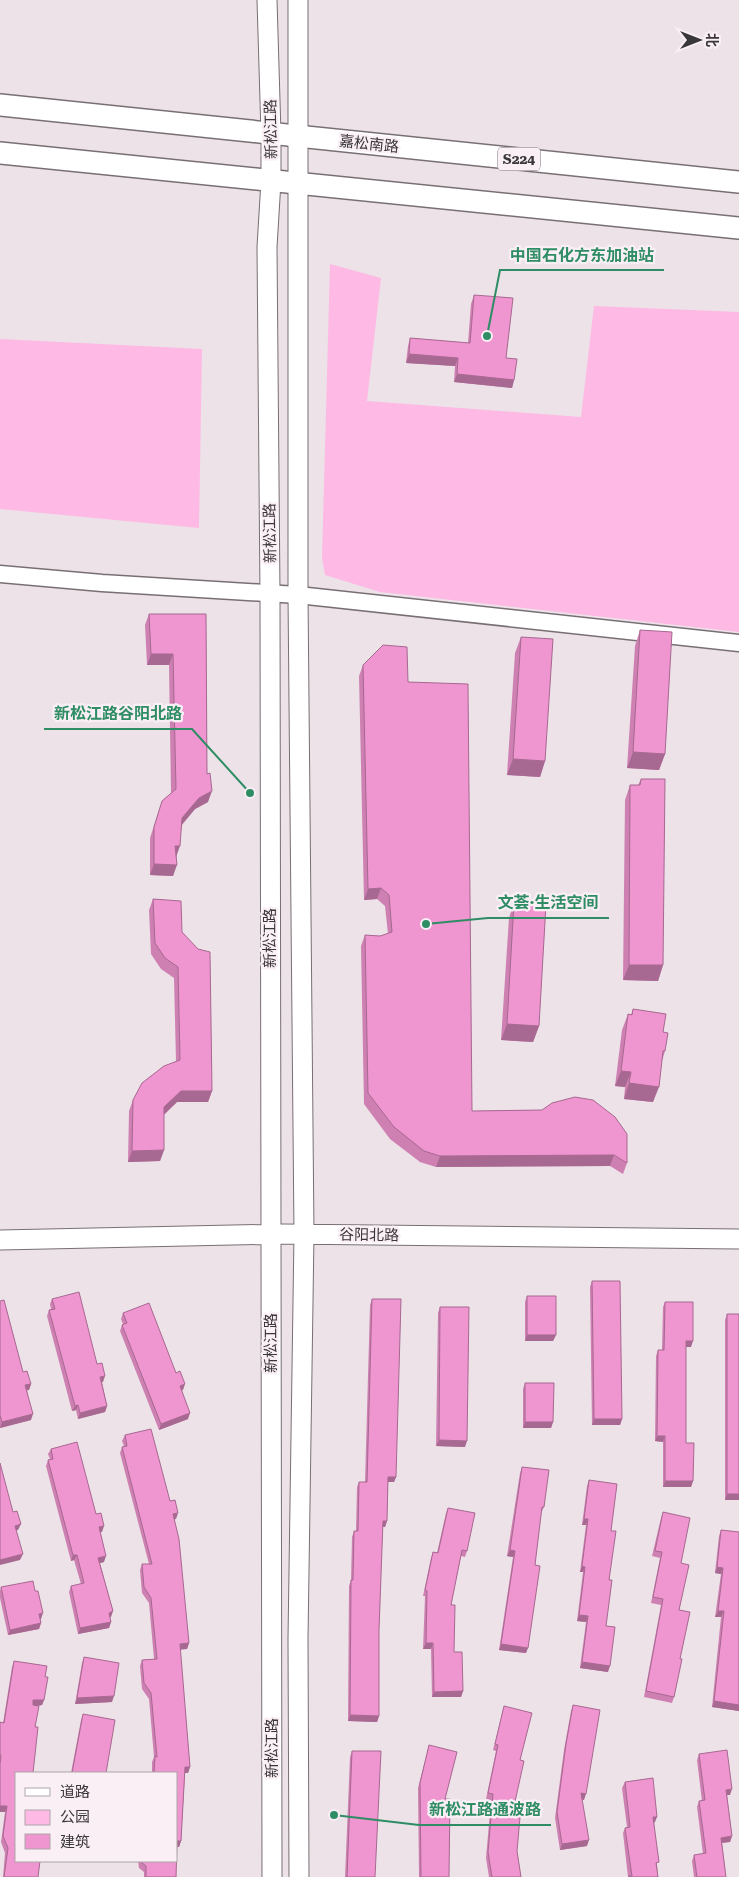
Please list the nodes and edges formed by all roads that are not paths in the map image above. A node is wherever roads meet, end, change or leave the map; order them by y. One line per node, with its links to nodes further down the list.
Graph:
1 (267, 0): 4 (main road, 新松江路)
2 (298, 0): 5 (main road, 新松江路)
3 (0, 105): 4 (main road, 嘉松南路 / S224)
4 (272, 134): 5 (main road, 嘉松南路 / S224); 7 (main road, 新松江路)
5 (299, 137): 8 (main road, 嘉松南路 / S224); 9 (main road, 新松江路)
6 (0, 153): 7 (main road)
7 (272, 181): 9 (main road); 12 (main road, 新松江路)
8 (739, 182)
9 (299, 184): 10 (main road); 13 (main road, 新松江路)
10 (739, 228)
11 (0, 574): 12 (street)
12 (270, 594): 13 (street); 15 (main road, 新松江路)
13 (298, 595): 14 (street); 16 (main road, 新松江路)
14 (739, 643)
15 (270, 1234): 16 (main road, 谷阳北路); 18 (main road, 谷阳北路); 19 (main road, 新松江路)
16 (304, 1234): 17 (main road, 谷阳北路); 20 (main road, 新松江路)
17 (739, 1239)
18 (0, 1240)
19 (272, 1877)
20 (299, 1877)

